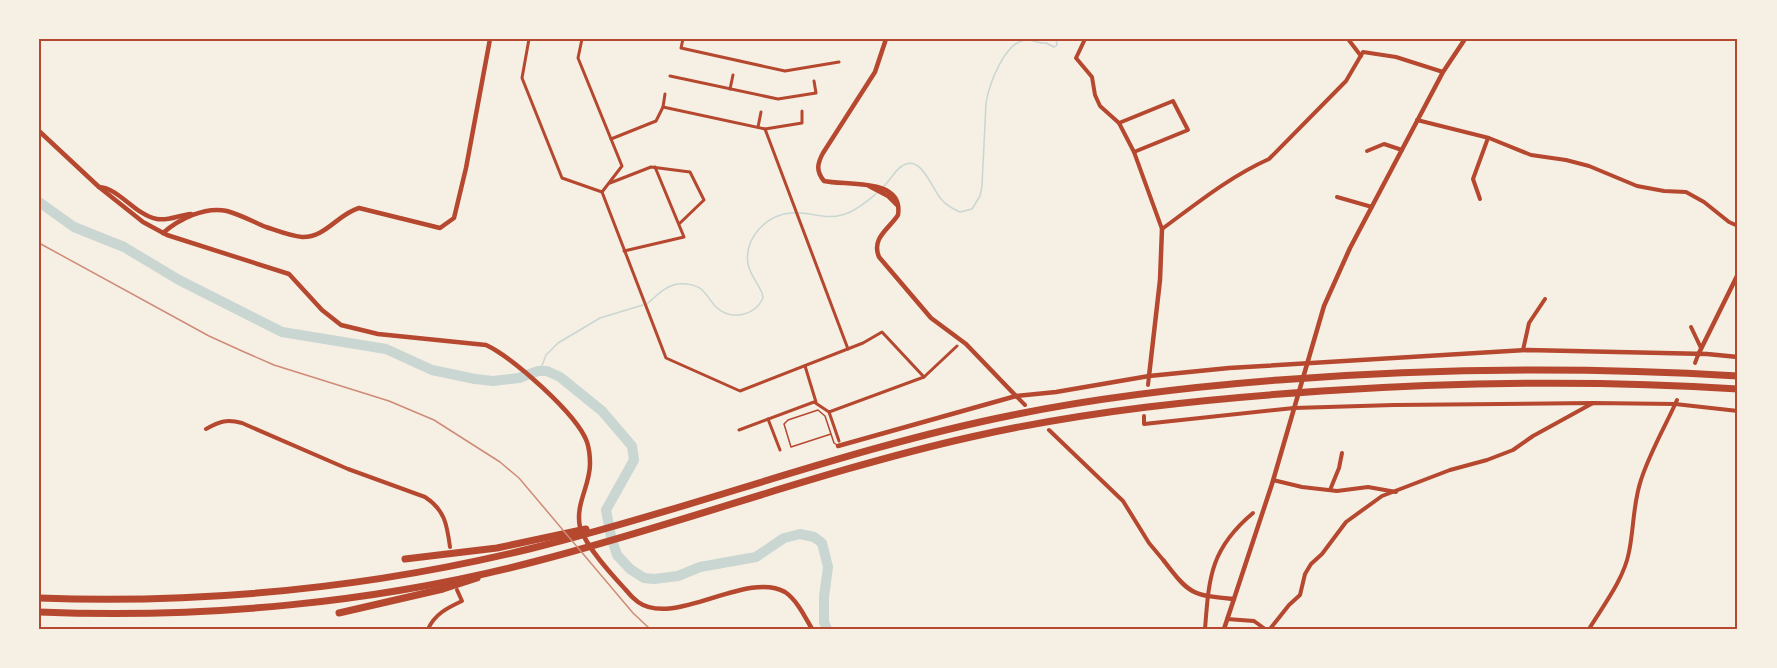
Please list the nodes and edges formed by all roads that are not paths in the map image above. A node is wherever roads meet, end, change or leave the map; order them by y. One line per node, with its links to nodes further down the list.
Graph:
1 (490, 39): 37 (street)
2 (529, 39): 33 (street)
3 (582, 39): 26 (street)
4 (683, 39): 10 (street)
5 (886, 39): 60 (street)
6 (1085, 39): 21 (street)
7 (1348, 39): 9 (street)
8 (1464, 39): 11 (street)
9 (1361, 56): 11 (street); 40 (street)
10 (839, 62)
11 (1443, 72): 20 (street)
12 (733, 75): 15 (street)
13 (670, 76): 15 (street)
14 (814, 81): 15 (street)
15 (730, 88)
16 (666, 94): 17 (street)
17 (663, 107): 22 (street); 26 (street)
18 (802, 111): 23 (street)
19 (761, 112): 22 (street)
20 (1417, 120): 25 (street); 27 (street)
21 (1119, 123): 29 (street); 29 (street)
22 (758, 127): 23 (street)
23 (765, 129): 48 (street)
24 (39, 131): 32 (street)
25 (1488, 138): 35 (street); 39 (street)
26 (610, 139): 31 (street)
27 (1402, 150): 28 (street); 36 (street)
28 (1367, 151)
29 (1134, 152): 40 (street)
30 (655, 167): 31 (street); 38 (street); 38 (street)
31 (607, 184): 33 (street)
32 (99, 186): 37 (street); 41 (street)
33 (602, 192): 42 (street)
34 (1337, 197): 36 (street)
35 (1480, 199)
36 (1372, 207): 52 (street)
37 (194, 215): 41 (street)
38 (680, 223): 42 (street)
39 (1738, 226)
40 (1162, 229): 55 (street)
41 (163, 233): 94 (street)
42 (625, 253): 54 (street)
43 (1738, 274): 47 (street)
44 (1545, 299): 49 (street)
45 (1690, 327): 47 (street)
46 (957, 346): 57 (street)
47 (1701, 348): 50 (street)
48 (848, 349): 54 (street); 57 (street)
49 (1523, 350): 50 (street); 52 (street)
50 (1698, 355): 51 (street); 53 (street)
51 (1738, 357)
52 (1308, 362): 55 (street); 65 (street)
53 (1695, 363)
54 (804, 366): 61 (street)
55 (1149, 376): 58 (street); 60 (street)
56 (1738, 376): 81 (highway)
57 (924, 377): 67 (street)
58 (1148, 385)
59 (1738, 390): 85 (highway)
60 (1016, 396): 64 (street); 74 (street)
61 (816, 402): 67 (street); 69 (street)
62 (1676, 402): 63 (street); 66 (street); 99 (street)
63 (1593, 403): 65 (street); 79 (street)
64 (1025, 405)
65 (1294, 408): 68 (street); 77 (street)
66 (1738, 411)
67 (829, 412): 74 (street)
68 (1144, 416)
69 (768, 419): 71 (street); 75 (street)
70 (206, 429): 82 (street)
71 (739, 430)
72 (1049, 430): 84 (street)
73 (831, 434): 73 (lane); 74 (lane)
74 (838, 443)
75 (780, 450)
76 (1342, 453): 78 (street)
77 (1273, 480): 78 (street); 89 (street)
78 (1330, 490): 79 (street)
79 (1396, 492): 98 (street)
80 (1253, 513): 87 (street)
81 (531, 545): 83 (highway); 88 (highway)
82 (450, 547)
83 (405, 559)
84 (1164, 561): 87 (street)
85 (514, 567): 90 (highway); 91 (highway)
86 (457, 590): 93 (street)
87 (1207, 597): 89 (street); 95 (street)
88 (39, 598)
89 (1234, 599): 92 (street)
90 (39, 612)
91 (339, 614)
92 (1227, 619): 96 (street); 97 (street)
93 (428, 629)
94 (812, 629)
95 (1205, 629)
96 (1224, 629)
97 (1265, 629)
98 (1270, 629)
99 (1589, 629)

